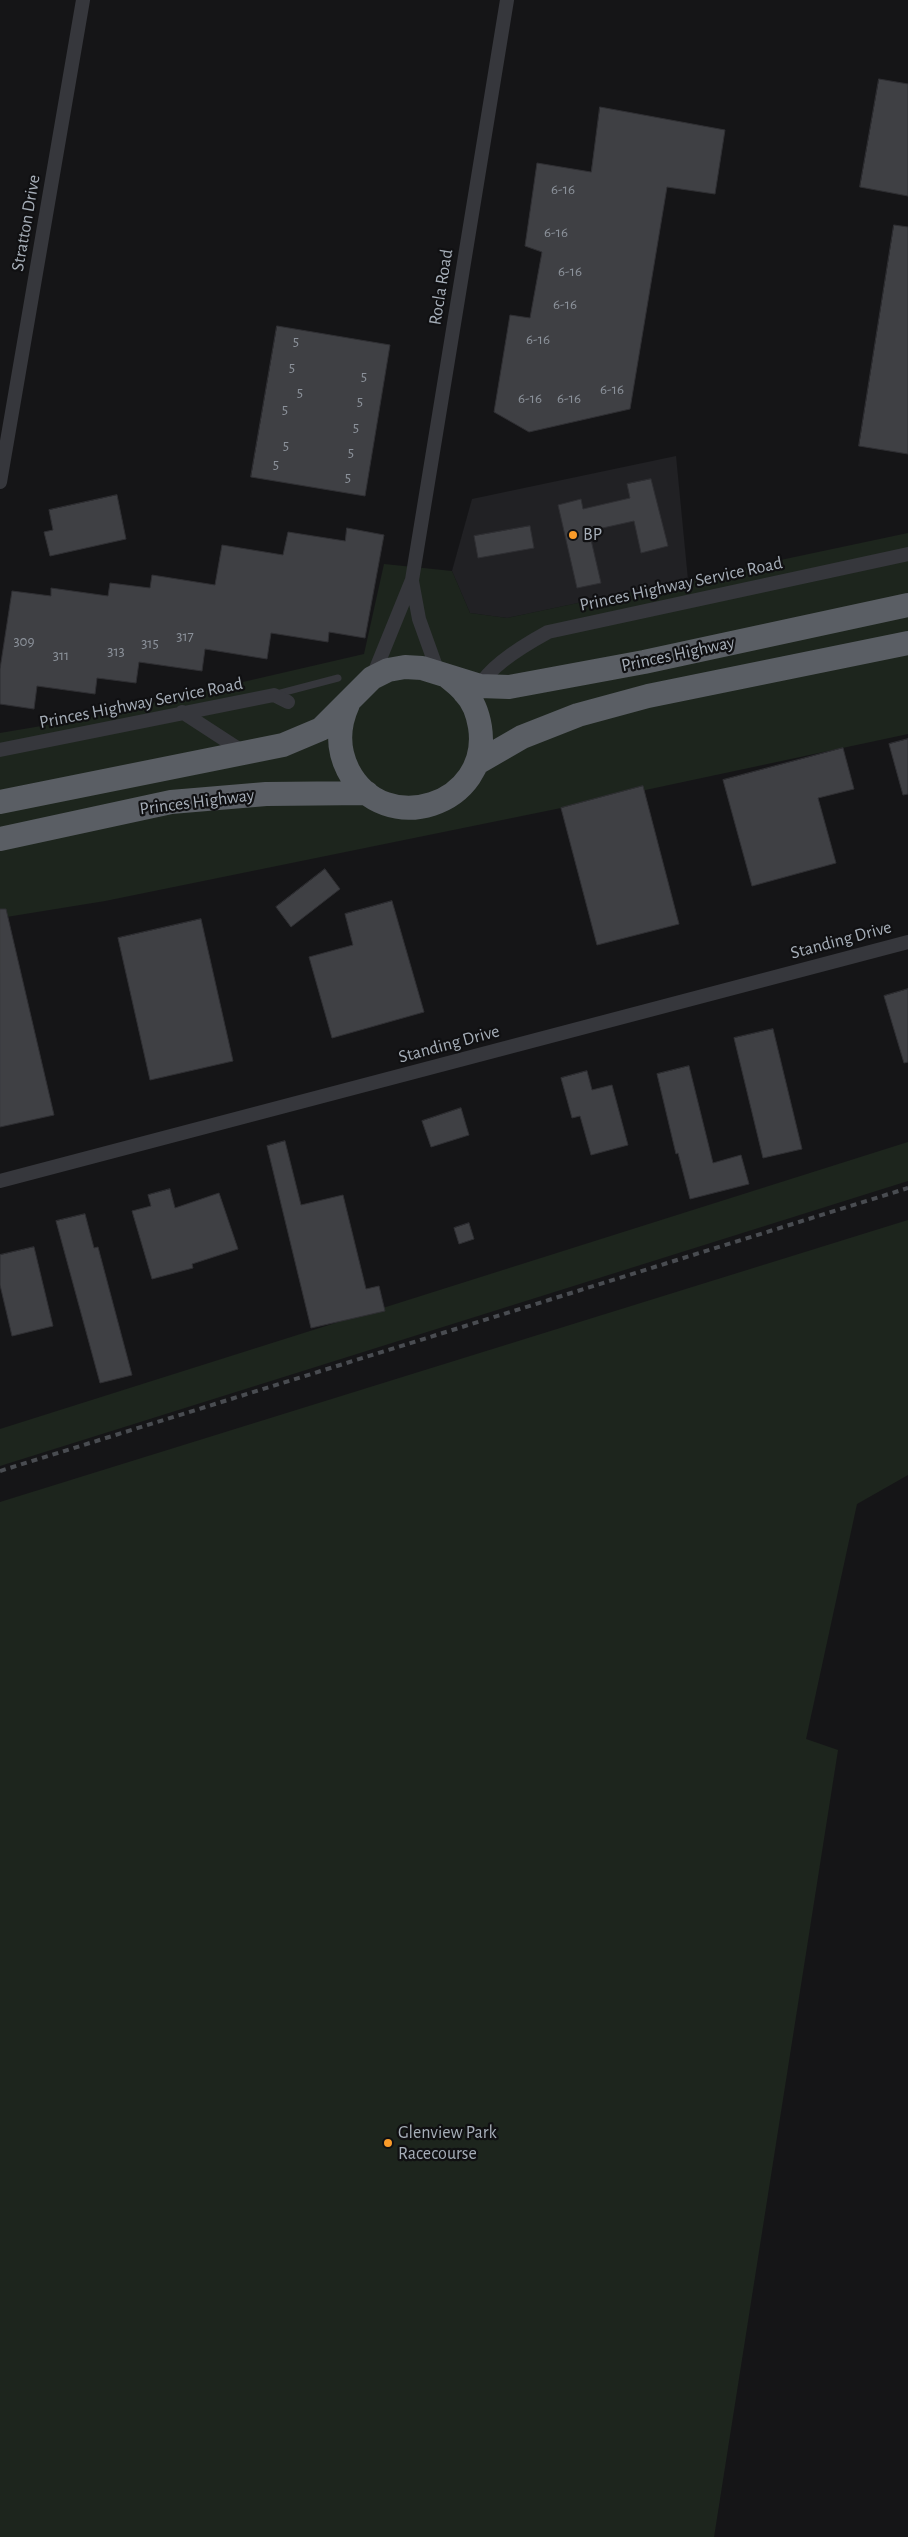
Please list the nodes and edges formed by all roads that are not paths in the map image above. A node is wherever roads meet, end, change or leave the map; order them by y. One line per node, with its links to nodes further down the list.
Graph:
1 (84, 0): 3 (street, Stratton Drive)
2 (507, 0): 5 (street, Rocla Road)
3 (0, 482)
4 (908, 554): 13 (street, Princes Highway Service Road)
5 (412, 580): 10 (street, Rocla Road); 12 (street, Rocla Road)
6 (908, 596): 8 (street)
7 (908, 605): 8 (highway, Princes Highway)
8 (871, 613): 13 (highway, Princes Highway)
9 (908, 643): 20 (highway, Princes Highway)
10 (443, 675): 12 (highway, Princes Highway); 13 (highway, Princes Highway); 20 (highway, Princes Highway)
11 (338, 678): 14 (lane)
12 (372, 678): 15 (highway, Princes Highway)
13 (480, 686)
14 (274, 695): 16 (street); 17 (street, Princes Highway Service Road)
15 (350, 700): 19 (highway, Princes Highway); 21 (highway, Princes Highway)
16 (288, 702)
17 (182, 712): 18 (street, Princes Highway Service Road); 19 (street)
18 (0, 750)
19 (245, 753): 22 (highway, Princes Highway)
20 (477, 763): 21 (highway, Princes Highway)
21 (367, 793): 23 (highway, Princes Highway)
22 (0, 802)
23 (0, 839)
24 (908, 942): 25 (street, Standing Drive)
25 (0, 1181)

